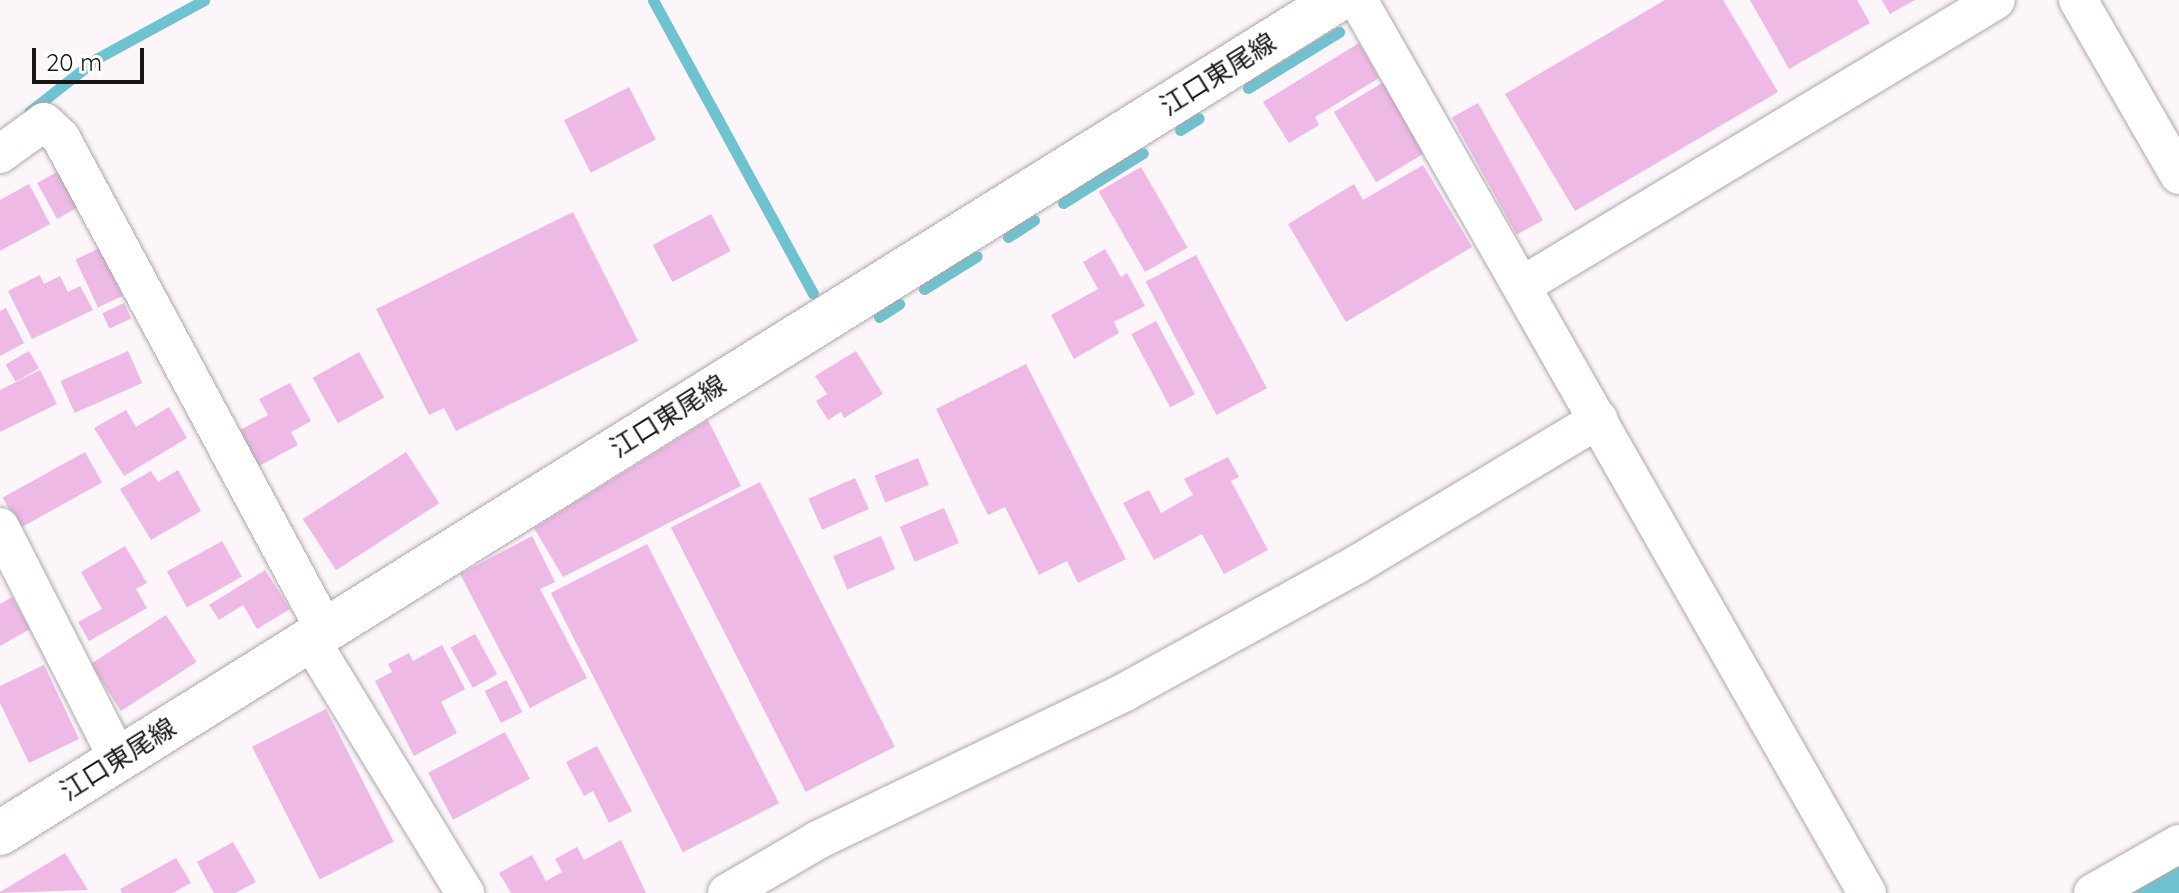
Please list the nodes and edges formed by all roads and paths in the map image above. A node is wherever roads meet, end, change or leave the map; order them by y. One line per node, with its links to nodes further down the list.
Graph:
1 (1337, 0): 10 (main road, 江口東尾線)
2 (1358, 0): 7 (street)
3 (1996, 0): 7 (street)
4 (2078, 0): 6 (street)
5 (0, 154): 10 (street)
6 (2179, 175)
7 (1523, 285): 8 (street)
8 (1599, 419): 15 (street); 16 (street)
9 (0, 527): 11 (street)
10 (317, 634): 11 (main road, 江口東尾線); 14 (street)
11 (118, 759): 12 (main road, 江口東尾線)
12 (0, 833)
13 (2179, 844): 17 (street)
14 (465, 893)
15 (727, 893)
16 (1867, 893)
17 (2093, 893)

